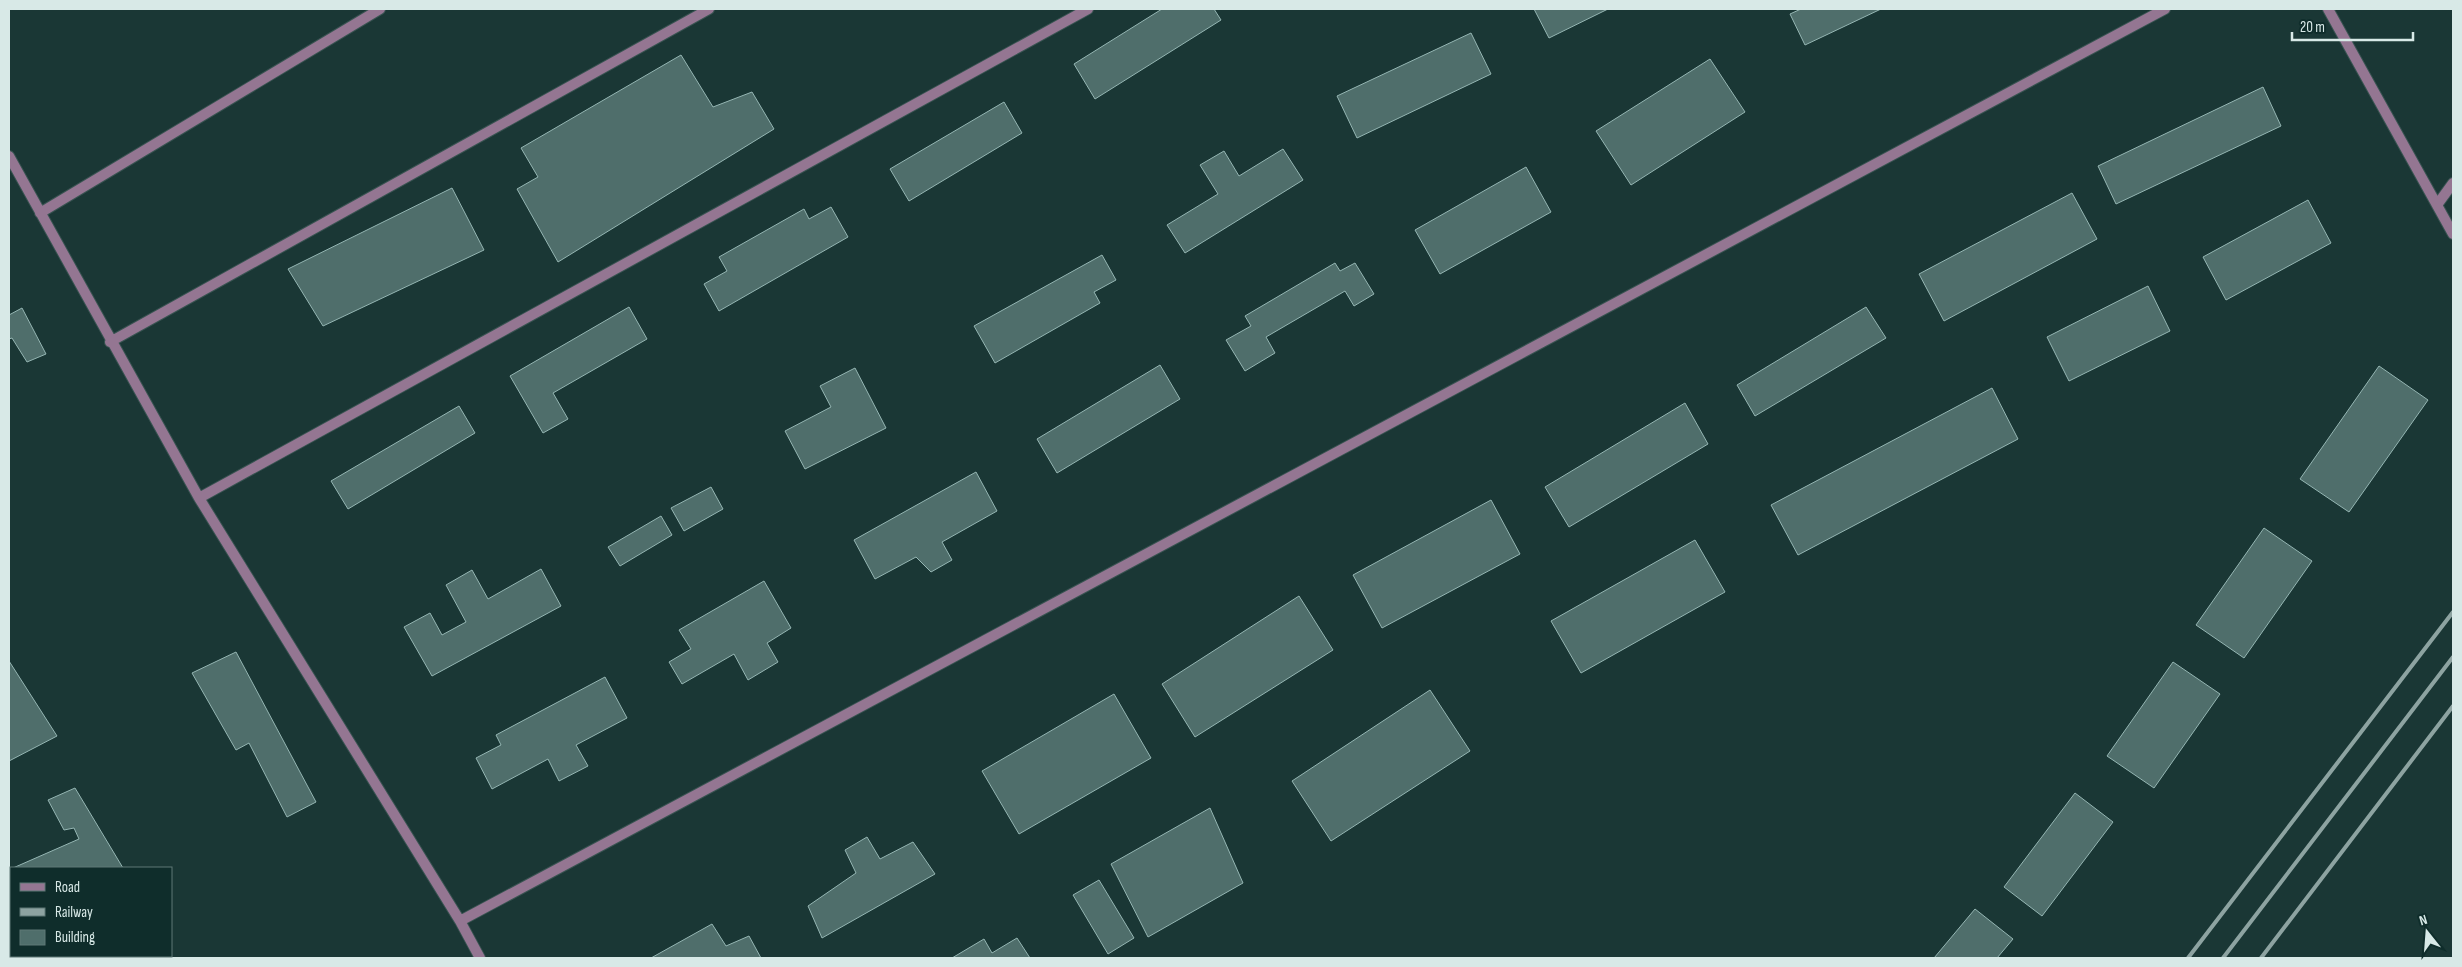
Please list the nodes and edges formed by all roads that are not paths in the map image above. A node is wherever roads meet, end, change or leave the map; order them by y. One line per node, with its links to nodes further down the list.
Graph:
1 (380, 9): 9 (street)
2 (709, 9): 11 (street)
3 (1088, 9): 12 (street)
4 (2165, 9): 13 (street)
5 (2328, 9): 8 (street)
6 (9, 156): 9 (street)
7 (2453, 183): 8 (street)
8 (2437, 205): 10 (street)
9 (40, 213): 11 (street)
10 (2453, 234)
11 (110, 342): 12 (street)
12 (199, 498): 13 (street)
13 (460, 921): 14 (street)
14 (480, 958)

